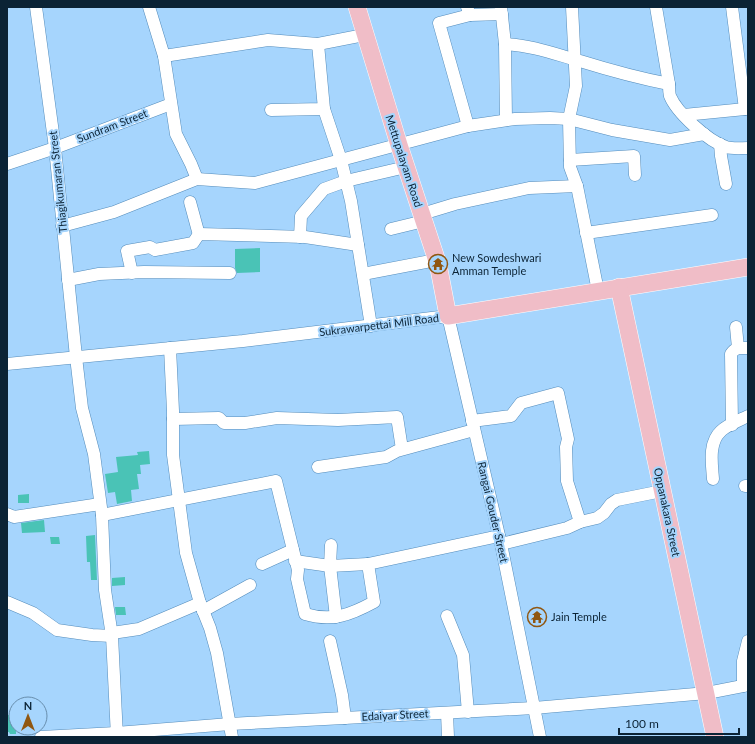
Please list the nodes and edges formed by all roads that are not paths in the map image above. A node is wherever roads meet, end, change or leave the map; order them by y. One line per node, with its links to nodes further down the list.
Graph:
1 (36, 7): 26 (street, Thiagikumaran Street)
2 (149, 7): 12 (street)
3 (357, 7): 9 (highway, Mettupalayam Road)
4 (572, 7): 13 (street)
5 (656, 7): 14 (street)
6 (732, 7): 17 (street)
7 (468, 11): 8 (street); 22 (street)
8 (501, 11): 11 (street)
9 (364, 35): 10 (street); 25 (highway, Mettupalayam Road)
10 (318, 44): 12 (street); 16 (street)
11 (505, 44): 13 (street); 21 (street)
12 (164, 56): 15 (street)
13 (576, 60): 14 (street); 20 (street)
14 (669, 84): 19 (street)
15 (171, 104): 26 (street, Sundram Street); 33 (street)
16 (324, 109): 18 (street); 28 (street)
17 (747, 109): 19 (street)
18 (271, 110)
19 (684, 115): 23 (street)
20 (569, 119): 21 (street); 23 (street); 29 (street)
21 (506, 120): 22 (street)
22 (468, 126): 25 (street)
23 (704, 134): 24 (street)
24 (720, 144): 27 (street); 35 (street)
25 (399, 145): 28 (street); 31 (highway, Mettupalayam Road)
26 (55, 148): 30 (street, Sundram Street); 40 (street, Thiagikumaran Street)
27 (748, 148)
28 (341, 160): 33 (street); 34 (street)
29 (570, 160): 32 (street); 36 (street)
30 (7, 164)
31 (406, 167): 34 (street); 39 (highway, Mettupalayam Road)
32 (635, 176)
33 (197, 180): 40 (street)
34 (346, 181): 44 (street); 45 (street)
35 (726, 184)
36 (577, 186): 39 (street); 42 (street)
37 (190, 202): 43 (street)
38 (712, 215): 42 (street)
39 (423, 217): 41 (street); 46 (highway, Mettupalayam Road)
40 (62, 226): 51 (street, Thiagikumaran Street)
41 (392, 229)
42 (586, 233): 53 (street)
43 (199, 235): 44 (street); 48 (street)
44 (300, 237): 45 (street)
45 (358, 245): 50 (street)
46 (436, 260): 50 (street); 54 (highway, Mettupalayam Road)
47 (748, 267): 52 (highway, Sukrawarpettai Mill Road)
48 (132, 273): 49 (street); 51 (street)
49 (230, 273)
50 (363, 274): 55 (street)
51 (68, 280): 59 (street, Thiagikumaran Street)
52 (619, 287): 53 (highway, Sukrawarpettai Mill Road); 68 (highway, Oppanakara Street)
53 (598, 291): 54 (highway, Sukrawarpettai Mill Road)
54 (448, 316): 55 (street, Sukrawarpettai Mill Road); 63 (street, Rangai Gouder Street)
55 (371, 326): 57 (street, Sukrawarpettai Mill Road)
56 (736, 327): 58 (street)
57 (170, 348): 59 (street, Sukrawarpettai Mill Road); 62 (street)
58 (743, 348): 64 (street)
59 (76, 356): 60 (street, Sukrawarpettai Mill Road); 70 (street, Thiagikumaran Street)
60 (7, 364)
61 (748, 416): 64 (street)
62 (174, 419): 65 (street); 69 (street)
63 (473, 425): 65 (street); 72 (street); 73 (street, Rangai Gouder Street)
64 (732, 425): 67 (street)
65 (402, 449): 66 (street)
66 (318, 467)
67 (713, 479)
68 (662, 491): 72 (street); 88 (highway, Oppanakara Street)
69 (178, 500): 70 (street); 75 (street); 81 (street)
70 (101, 510): 71 (street); 84 (street, Thiagikumaran Street)
71 (7, 514)
72 (580, 522): 73 (street)
73 (500, 540): 77 (street); 89 (street, Rangai Gouder Street)
74 (331, 546): 78 (street)
75 (294, 556): 76 (street); 78 (street); 83 (street)
76 (262, 564)
77 (368, 564): 78 (street); 83 (street)
78 (330, 566): 83 (street)
79 (250, 585): 81 (street)
80 (7, 602): 84 (street)
81 (202, 607): 84 (street); 93 (street)
82 (447, 616): 90 (street)
83 (336, 617)
84 (112, 634): 94 (street, Thiagikumaran Street)
85 (330, 641): 92 (street)
86 (748, 641): 87 (street)
87 (745, 685): 88 (street, Edaiyar Street)
88 (706, 693): 89 (street, Edaiyar Street); 99 (highway, Oppanakara Street)
89 (534, 708): 90 (street, Edaiyar Street); 98 (street, Rangai Gouder Street)
90 (468, 712): 91 (street, Edaiyar Street)
91 (447, 713): 92 (street, Edaiyar Street); 97 (street)
92 (345, 718): 93 (street, Edaiyar Street)
93 (230, 724): 94 (street, Edaiyar Street); 96 (street)
94 (116, 735): 95 (street, Edaiyar Street)
95 (41, 737)
96 (232, 737)
97 (448, 737)
98 (540, 737)
99 (715, 737)

